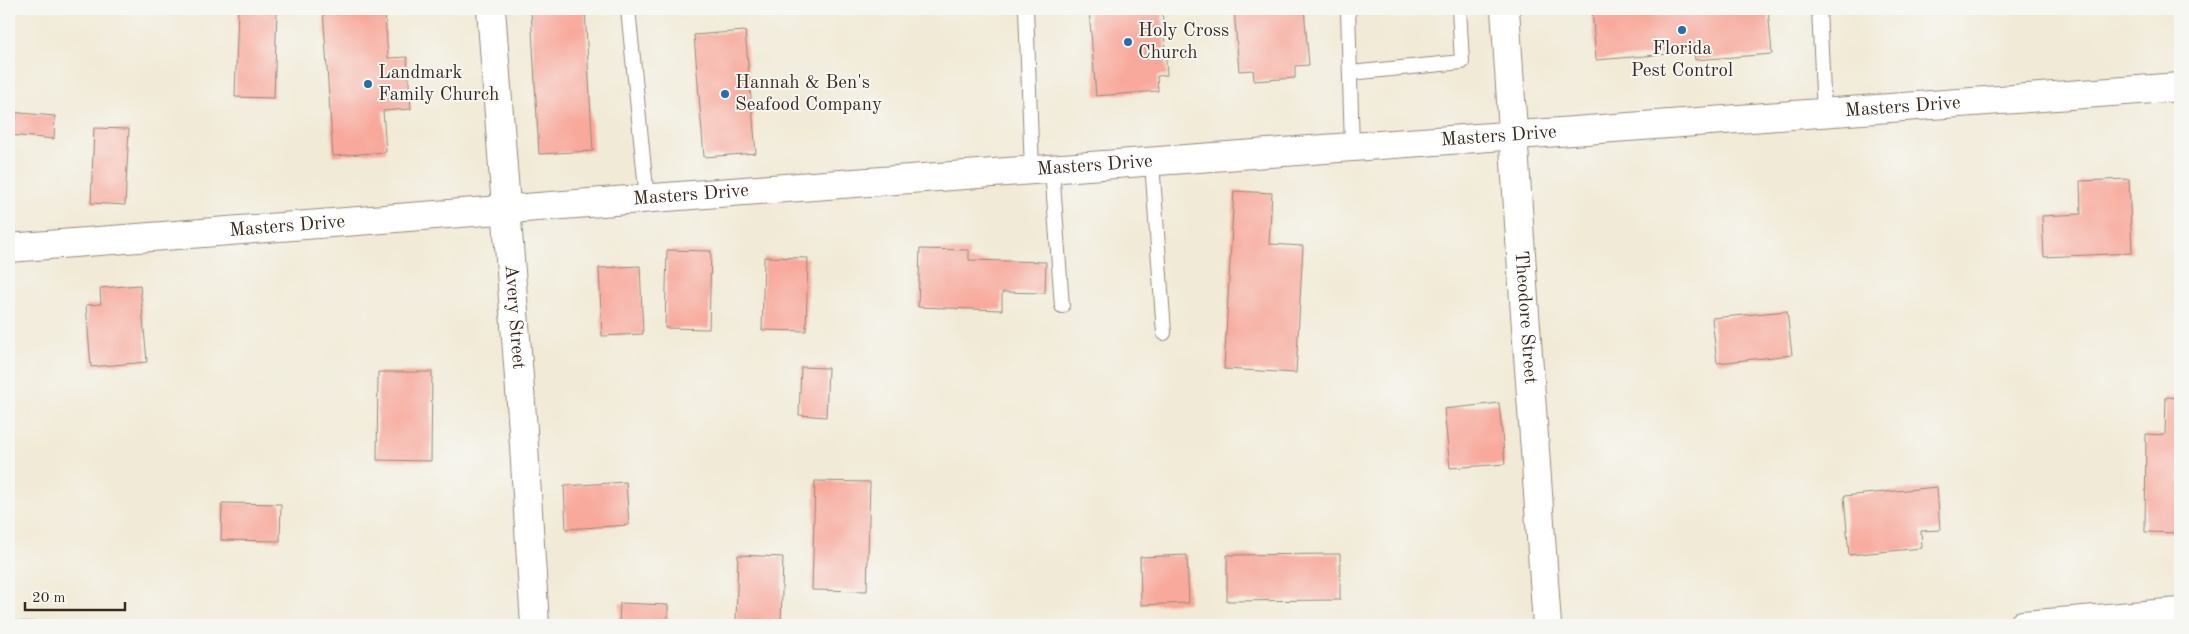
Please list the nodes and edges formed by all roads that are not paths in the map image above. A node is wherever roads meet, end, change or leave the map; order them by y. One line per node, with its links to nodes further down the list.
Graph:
1 (491, 9): 16 (street, Avery Street)
2 (628, 9): 15 (lane)
3 (1026, 9): 14 (lane)
4 (1348, 9): 8 (lane)
5 (1459, 9): 8 (lane)
6 (1505, 9): 11 (street, Theodore Street)
7 (1819, 9): 10 (lane)
8 (1350, 73): 12 (lane)
9 (2180, 87): 10 (street, Masters Drive)
10 (1824, 113): 11 (street, Masters Drive)
11 (1515, 137): 12 (street, Masters Drive); 22 (street, Theodore Street)
12 (1352, 148): 13 (street, Masters Drive)
13 (1152, 162): 14 (street, Masters Drive); 19 (lane)
14 (1042, 170): 15 (street, Masters Drive); 18 (lane)
15 (647, 199): 16 (street, Masters Drive)
16 (506, 211): 17 (street, Masters Drive); 21 (street, Avery Street)
17 (9, 248)
18 (1062, 306)
19 (1164, 333)
20 (2180, 612): 23 (street)
21 (536, 625)
22 (1546, 625)
23 (2023, 625)

